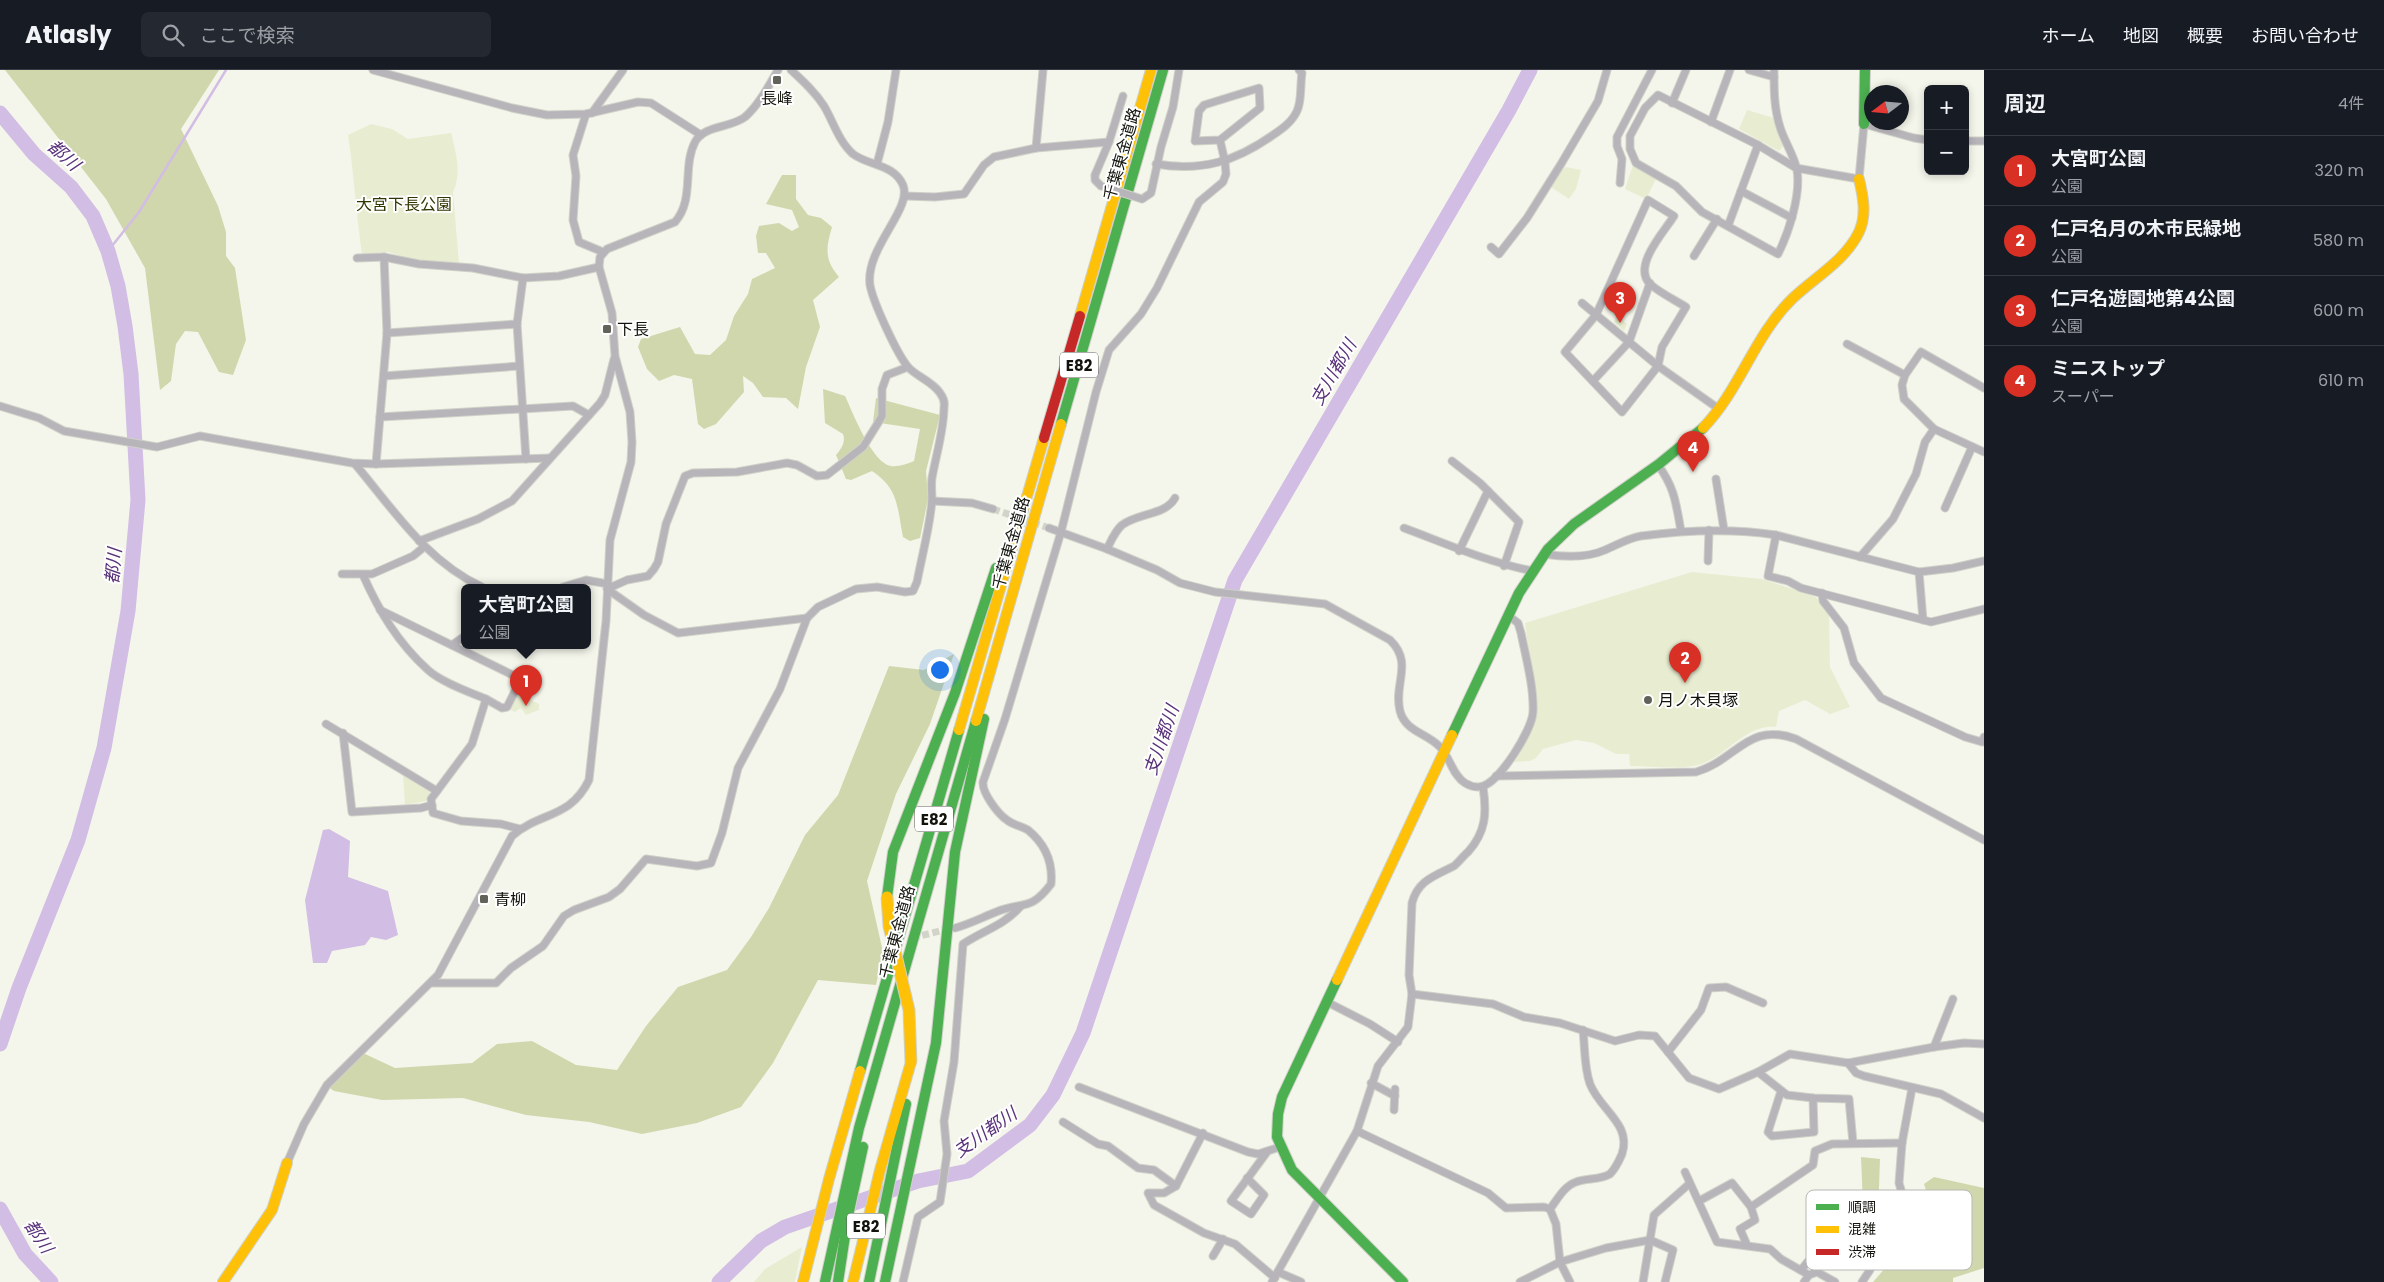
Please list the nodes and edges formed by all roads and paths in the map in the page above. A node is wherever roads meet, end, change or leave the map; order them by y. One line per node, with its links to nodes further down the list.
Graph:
1 (373, 70): 21 (street)
2 (623, 70): 21 (street)
3 (778, 70): 25 (street)
4 (791, 70): 34 (street)
5 (1043, 70): 32 (street)
6 (1150, 70): 76 (main road, 千葉東金道路 / E82)
7 (1163, 70): 117 (main road, 千葉東金道路 / E82)
8 (1179, 70): 35 (street)
9 (1299, 70): 33 (street)
10 (1607, 70): 44 (street)
11 (1652, 70): 38 (street)
12 (1686, 70): 20 (street)
13 (1730, 70): 22 (street)
14 (1750, 70): 17 (street)
15 (1865, 70): 18 (main road)
16 (897, 71): 34 (street)
17 (1774, 74): 36 (street)
18 (1865, 85)
19 (1123, 96): 29 (street)
20 (1672, 103): 22 (street); 42 (street)
21 (589, 114): 25 (street); 45 (street)
22 (1711, 122): 31 (street)
23 (1864, 124): 37 (street)
24 (1885, 130): 26 (street)
25 (701, 134): 45 (street)
26 (1924, 139)
27 (1220, 140): 27 (street); 33 (street)
28 (1969, 141): 30 (street)
29 (1109, 142): 32 (street); 35 (street, bridge)
30 (1984, 142)
31 (1758, 145): 36 (street); 39 (street)
32 (1036, 148): 40 (street)
33 (1226, 162): 35 (street); 92 (street)
34 (877, 164): 40 (street)
35 (1156, 164)
36 (1796, 168): 37 (street); 41 (street)
37 (1859, 179): 68 (main road)
38 (1620, 183)
39 (1741, 191): 41 (street); 43 (street)
40 (905, 196): 61 (street)
41 (1792, 218): 43 (street)
42 (1717, 219): 43 (street); 47 (street)
43 (1728, 226)
44 (1491, 247)
45 (603, 252): 49 (street)
46 (384, 256): 48 (street); 50 (street); 55 (street)
47 (1694, 256)
48 (357, 258)
49 (600, 267): 50 (street); 58 (street)
50 (523, 278): 54 (street)
51 (1650, 283): 53 (street); 56 (street); 60 (street)
52 (1582, 302): 53 (street)
53 (1596, 315): 56 (street); 64 (street)
54 (517, 324): 55 (street); 59 (street)
55 (387, 333): 63 (street)
56 (1629, 342): 60 (street); 64 (street)
57 (1847, 344): 62 (street)
58 (615, 356): 69 (street); 108 (street)
59 (520, 366): 63 (street); 67 (street)
60 (1658, 366): 64 (street); 68 (street)
61 (908, 367): 84 (street); 108 (street)
62 (1905, 375): 65 (street); 71 (street)
63 (384, 376): 70 (street)
64 (1593, 381)
65 (1984, 388)
66 (0, 406): 78 (street)
67 (522, 409): 69 (street); 70 (street); 75 (street)
68 (1719, 409): 80 (main road)
69 (589, 415): 74 (street)
70 (380, 417): 79 (street)
71 (1934, 429): 72 (street); 98 (street)
72 (1972, 447): 73 (street); 85 (street)
73 (1984, 452)
74 (550, 458): 75 (street); 94 (street)
75 (526, 459): 79 (street)
76 (1036, 459): 142 (main road, E82, bridge); 180 (main road, E82)
77 (1452, 461): 82 (street)
78 (355, 464): 79 (street); 94 (street)
79 (376, 464)
80 (1658, 466): 91 (street); 97 (main road)
81 (1716, 479): 90 (street)
82 (1488, 491): 96 (street); 101 (street)
83 (1174, 498): 95 (street)
84 (932, 500): 86 (street); 113 (street)
85 (1945, 508)
86 (993, 509)
87 (1049, 528): 92 (street)
88 (1404, 528): 96 (street)
89 (1709, 530): 90 (street); 91 (street); 99 (street)
90 (1724, 530): 93 (street)
91 (1681, 531): 97 (street)
92 (1061, 532): 95 (street); 129 (street)
93 (1776, 535): 98 (street); 109 (street)
94 (422, 544): 105 (street); 106 (street)
95 (1107, 549): 122 (street)
96 (1459, 551): 101 (street)
97 (1544, 554): 102 (main road)
98 (1860, 557): 103 (street)
99 (1708, 561)
100 (1984, 561): 103 (street)
101 (1504, 566): 102 (street)
102 (1532, 571): 112 (main road)
103 (1919, 572): 114 (street)
104 (342, 574): 105 (street)
105 (363, 575): 110 (street)
106 (475, 584)
107 (573, 584): 108 (street)
108 (608, 587): 113 (street); 127 (street)
109 (1822, 593): 114 (street); 121 (street)
110 (378, 609): 116 (street); 118 (street)
111 (1984, 610): 114 (street)
112 (1510, 616): 122 (main road); 123 (street)
113 (808, 618): 131 (street)
114 (1923, 620)
115 (461, 639): 116 (street)
116 (452, 645): 118 (street)
117 (994, 660): 136 (main road, 千葉東金道路 / E82); 185 (main road)
118 (486, 699): 125 (street)
119 (326, 724): 120 (street)
120 (343, 733): 125 (street); 126 (street)
121 (1984, 737)
122 (1445, 753): 124 (street); 134 (main road)
123 (1496, 776): 124 (street); 128 (street)
124 (1483, 786): 132 (street)
125 (437, 791): 126 (street)
126 (432, 805): 127 (street)
127 (520, 829): 131 (street)
128 (1984, 840)
129 (1021, 907): 130 (street); 186 (street)
130 (956, 928)
131 (433, 983): 159 (street)
132 (1412, 994): 137 (street); 138 (street)
133 (1953, 999): 140 (street)
134 (1327, 1002): 138 (street); 157 (main road)
135 (1763, 1003): 141 (street)
136 (889, 1026): 181 (main road, E82); 182 (main road, E82)
137 (1584, 1030): 141 (street); 168 (street)
138 (1398, 1042): 145 (street)
139 (1984, 1044): 140 (street)
140 (1934, 1047): 143 (street)
141 (1668, 1052): 144 (street)
142 (911, 1062): 183 (main road, E82); 184 (main road)
143 (1848, 1063): 144 (street); 147 (street)
144 (1758, 1072): 148 (street)
145 (1371, 1083): 150 (street); 153 (street)
146 (1079, 1087): 154 (street)
147 (1912, 1088): 151 (street); 156 (street)
148 (1782, 1091): 149 (street); 149 (street)
149 (1814, 1098): 155 (street)
150 (1394, 1110)
151 (1984, 1118)
152 (1063, 1122): 163 (street)
153 (1357, 1131): 165 (street); 168 (street)
154 (1203, 1133): 158 (street); 163 (street)
155 (1853, 1143): 156 (street); 167 (street)
156 (1902, 1143): 164 (street)
157 (1280, 1147): 158 (street); 165 (main road)
158 (1268, 1152): 161 (street)
159 (287, 1163): 179 (main road)
160 (1685, 1172): 162 (street)
161 (1247, 1178): 161 (street)
162 (1690, 1184): 166 (street); 170 (street)
163 (1176, 1186): 169 (street)
164 (1901, 1190)
165 (1319, 1198): 178 (street); 188 (main road)
166 (1699, 1201): 167 (street); 171 (street)
167 (1751, 1207): 171 (street)
168 (1550, 1209): 173 (street)
169 (1223, 1239): 172 (street); 178 (street)
170 (1650, 1240): 173 (street); 191 (street); 192 (street)
171 (1747, 1245): 175 (street)
172 (1213, 1256)
173 (1560, 1262): 189 (street); 190 (street)
174 (1806, 1264): 175 (street)
175 (1801, 1270): 177 (street)
176 (1870, 1270): 195 (street)
177 (1809, 1274): 193 (street); 194 (street)
178 (1275, 1277): 187 (street)
179 (222, 1282)
180 (803, 1282)
181 (825, 1282)
182 (838, 1282)
183 (853, 1282)
184 (869, 1282)
185 (885, 1282)
186 (903, 1282)
187 (1301, 1282)
188 (1403, 1282)
189 (1520, 1282)
190 (1570, 1282)
191 (1643, 1282)
192 (1665, 1282)
193 (1804, 1282)
194 (1835, 1282)
195 (1862, 1282)

